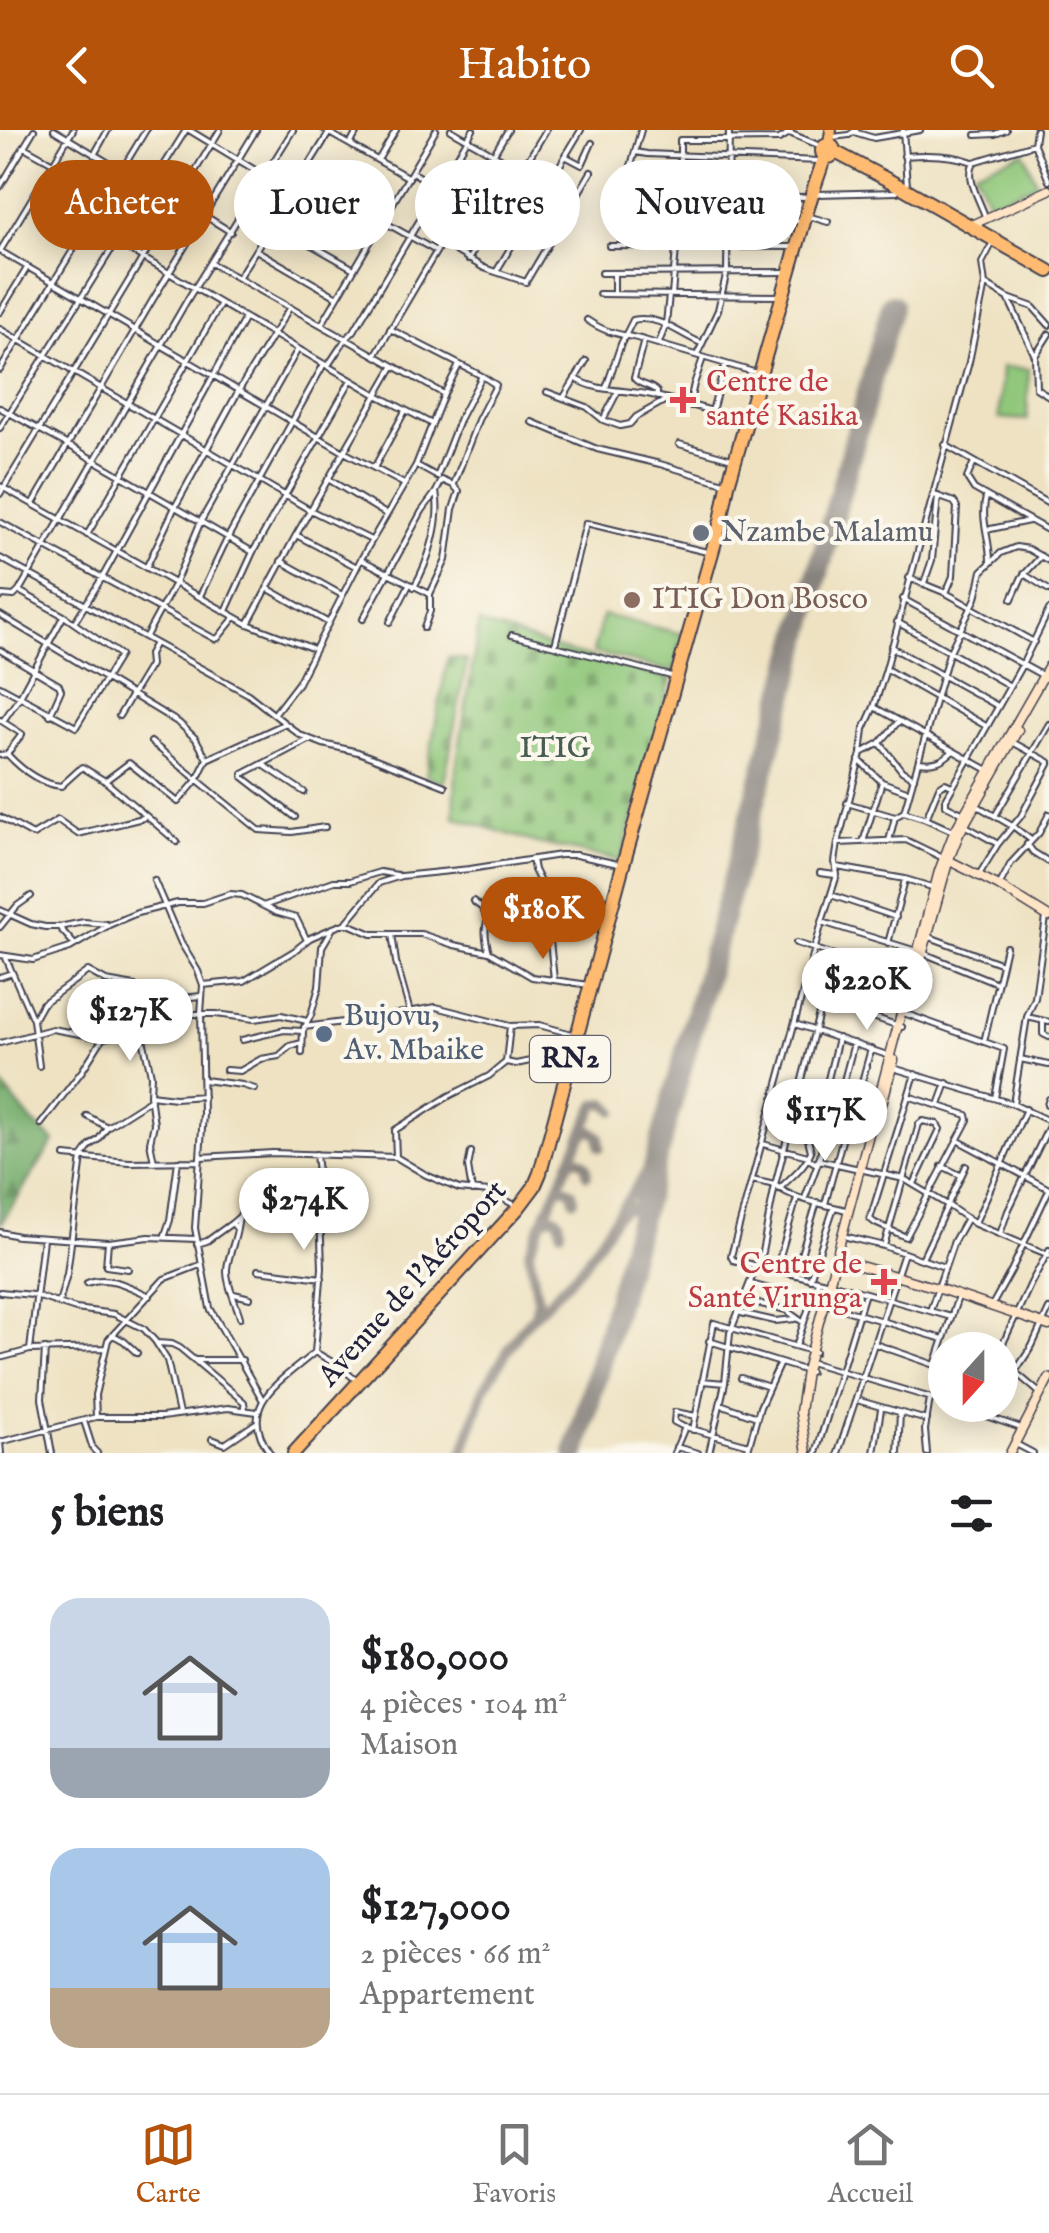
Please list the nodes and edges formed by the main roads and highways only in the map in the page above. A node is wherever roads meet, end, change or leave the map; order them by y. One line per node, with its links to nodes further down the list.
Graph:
1 (828, 147): 3 (highway); 17 (highway, Avenue de l'Aéroport / RN2)
2 (1049, 190): 3 (main road)
3 (969, 226): 4 (highway)
4 (1049, 271)
5 (1049, 666): 6 (main road)
6 (1047, 678): 7 (main road)
7 (973, 804): 8 (main road); 8 (main road)
8 (956, 833): 9 (main road)
9 (946, 859): 10 (main road); 11 (main road)
10 (1048, 916)
11 (850, 1211): 12 (main road); 12 (main road)
12 (838, 1259): 13 (main road); 14 (main road)
13 (832, 1284): 15 (main road); 15 (main road)
14 (1045, 1325)
15 (813, 1351): 18 (main road)
16 (1046, 1386): 19 (main road)
17 (294, 1453)
18 (811, 1453)
19 (1010, 1453)

